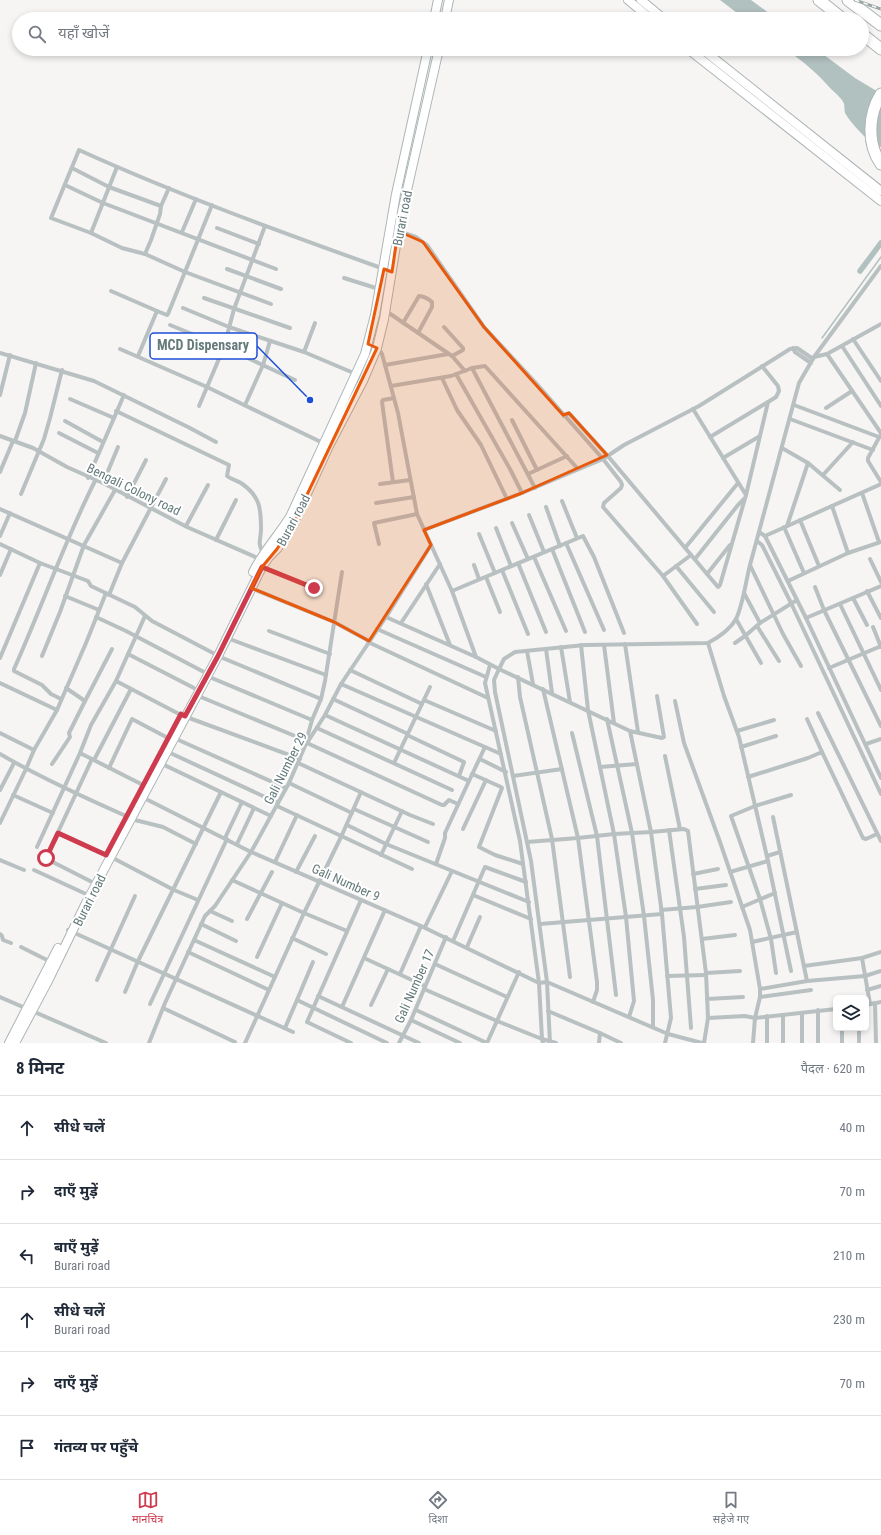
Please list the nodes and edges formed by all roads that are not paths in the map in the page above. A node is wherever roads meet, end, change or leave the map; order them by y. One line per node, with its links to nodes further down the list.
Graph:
1 (438, 0): 7 (main road)
2 (449, 0): 8 (main road)
3 (628, 0): 9 (main road)
4 (641, 0): 10 (main road)
5 (819, 0): 11 (highway)
6 (848, 0): 12 (highway)
7 (435, 12)
8 (446, 12)
9 (643, 12)
10 (656, 12)
11 (834, 12)
12 (864, 12)
13 (869, 16): 14 (highway)
14 (881, 25)
15 (869, 40): 16 (highway)
16 (881, 49)
17 (426, 56): 47 (main road, Burari road)
18 (437, 56): 37 (main road, Burari road)
19 (697, 56): 30 (main road)
20 (711, 56): 28 (main road)
21 (881, 94): 22 (highway)
22 (881, 164)
23 (117, 167): 24 (street); 26 (street); 27 (street)
24 (72, 168): 25 (street); 26 (street)
25 (65, 185): 31 (street); 39 (street)
26 (109, 187): 31 (street); 33 (street)
27 (169, 188): 29 (street); 33 (street)
28 (881, 191)
29 (196, 199): 32 (street); 38 (street)
30 (881, 201)
31 (103, 202): 34 (street); 39 (street)
32 (212, 205): 35 (street); 40 (street)
33 (161, 206): 34 (street)
34 (157, 223): 38 (street); 42 (street)
35 (265, 226): 41 (street); 47 (street)
36 (217, 228): 41 (street)
37 (398, 231): 49 (main road, Burari road); 132 (street)
38 (182, 232): 40 (street)
39 (91, 233): 42 (street)
40 (198, 238): 43 (street); 48 (street)
41 (259, 244): 43 (street)
42 (145, 254): 48 (street)
43 (252, 260): 46 (street); 50 (street)
44 (881, 266): 83 (street)
45 (227, 269): 50 (street)
46 (276, 269)
47 (384, 269): 49 (street); 53 (main road, Burari road)
48 (185, 272): 55 (street); 60 (street)
49 (392, 272): 61 (main road, Burari road)
50 (246, 276): 52 (street); 55 (street)
51 (344, 278): 53 (street)
52 (281, 289)
53 (380, 290): 72 (main road, Burari road)
54 (111, 291): 60 (street)
55 (240, 293): 57 (street); 59 (street)
56 (204, 298): 59 (street)
57 (271, 304)
58 (183, 308): 66 (street)
59 (234, 309): 66 (street); 68 (street)
60 (157, 311): 82 (street)
61 (385, 311): 63 (street); 75 (main road, Burari road)
62 (315, 323): 77 (street)
63 (403, 323): 69 (street); 69 (street)
64 (881, 324): 70 (street)
65 (170, 325): 74 (street)
66 (229, 327): 71 (street); 74 (street)
67 (444, 327): 81 (street)
68 (290, 328)
69 (418, 333): 81 (street)
70 (853, 339): 73 (street); 95 (street)
71 (270, 341): 77 (street); 85 (street)
72 (368, 344): 75 (street); 91 (main road, Burari road)
73 (842, 346): 79 (street); 107 (street)
74 (224, 347): 85 (street); 97 (street)
75 (377, 348): 86 (street); 111 (main road, Burari road)
76 (120, 349): 82 (street)
77 (304, 352): 91 (street)
78 (0, 353): 80 (street)
79 (827, 354): 83 (street); 98 (street)
80 (10, 355): 84 (street); 100 (street)
81 (451, 355): 86 (street); 90 (street)
82 (138, 356): 97 (street)
83 (811, 359): 87 (street); 105 (street)
84 (36, 362): 89 (street); 121 (street)
85 (263, 365): 94 (street); 104 (street)
86 (385, 365): 96 (street)
87 (762, 366): 103 (street); 109 (street)
88 (472, 368): 90 (street); 131 (street); 139 (street)
89 (62, 370): 99 (street); 129 (street)
90 (465, 371): 92 (street)
91 (356, 374): 111 (main road, Burari road)
92 (456, 374): 93 (street); 154 (street)
93 (442, 378): 96 (street); 160 (street)
94 (295, 380)
95 (881, 381)
96 (391, 386): 101 (street)
97 (207, 387): 104 (street); 106 (street)
98 (852, 391): 108 (street); 117 (street)
99 (124, 395): 110 (street); 123 (street)
100 (0, 396)
101 (394, 398): 143 (street); 145 (street)
102 (70, 399): 112 (street)
103 (768, 402): 119 (street); 120 (street)
104 (245, 405): 125 (street)
105 (794, 405): 113 (street); 117 (street)
106 (199, 406)
107 (881, 406)
108 (826, 408)
109 (693, 409): 120 (street); 132 (street)
110 (116, 411): 112 (street); 203 (street)
111 (340, 416): 125 (main road, Burari road); 203 (main road, Burari road)
112 (114, 418): 122 (street)
113 (790, 419): 124 (street); 127 (street)
114 (512, 420): 137 (street)
115 (65, 421): 122 (street)
116 (59, 433): 130 (street)
117 (880, 435): 128 (street)
118 (0, 436): 121 (street, Bengali Colony road)
119 (760, 436): 133 (street); 159 (street)
120 (710, 437): 133 (street)
121 (14, 441): 129 (street, Bengali Colony road); 138 (street)
122 (103, 442): 130 (street)
123 (216, 442)
124 (853, 442): 128 (street); 140 (street)
125 (323, 443): 203 (main road, Burari road)
126 (118, 447): 146 (street)
127 (782, 448): 135 (street); 177 (street)
128 (873, 450): 148 (street)
129 (39, 452): 141 (street, Bengali Colony road); 156 (street)
130 (98, 453): 141 (street)
131 (567, 456): 136 (street); 137 (street)
132 (605, 457): 136 (street); 193 (street); 221 (street)
133 (723, 458): 147 (street)
134 (146, 460): 157 (street)
135 (808, 463): 140 (street); 174 (street)
136 (578, 469): 151 (street)
137 (537, 470): 139 (street)
138 (0, 472)
139 (528, 474): 151 (street)
140 (823, 475): 153 (street)
141 (88, 478): 144 (street, Bengali Colony road)
142 (166, 479): 165 (street)
143 (410, 480): 145 (street); 158 (street)
144 (95, 481): 146 (street, Bengali Colony road); 182 (street)
145 (393, 482): 150 (street)
146 (103, 483): 152 (street, Bengali Colony road)
147 (738, 483): 159 (street); 193 (street)
148 (881, 483): 155 (street)
149 (208, 484): 173 (street)
150 (380, 484)
151 (535, 488): 154 (street)
152 (115, 490): 157 (street, Bengali Colony road); 190 (street)
153 (840, 490)
154 (522, 493): 160 (street)
155 (862, 493): 164 (street); 185 (street)
156 (21, 494)
157 (127, 497): 165 (street, Bengali Colony road)
158 (414, 497): 163 (street); 169 (street)
159 (745, 497): 187 (street); 201 (street)
160 (507, 499): 176 (street)
161 (236, 500): 183 (street)
162 (562, 501): 181 (street)
163 (376, 503)
164 (832, 506): 171 (street); 197 (street)
165 (151, 508): 173 (street, Bengali Colony road); 205 (street)
166 (546, 508): 192 (street)
167 (0, 509): 168 (street)
168 (10, 513): 179 (street); 182 (street)
169 (417, 514): 176 (street); 189 (street)
170 (529, 515): 196 (street)
171 (800, 520): 174 (street); 212 (street)
172 (512, 523): 200 (street)
173 (186, 526): 183 (street, Bengali Colony road)
174 (785, 526): 180 (street); 217 (street)
175 (496, 528): 210 (street)
176 (424, 530): 191 (street)
177 (759, 532): 180 (street); 184 (street)
178 (479, 534): 216 (street)
179 (0, 536)
180 (765, 536): 224 (street)
181 (577, 538): 186 (street); 262 (street)
182 (68, 539): 190 (street); 213 (street)
183 (216, 540): 203 (street, Bengali Colony road)
184 (756, 541): 209 (street); 237 (street)
185 (880, 542): 197 (street)
186 (566, 543): 192 (street); 257 (street)
187 (732, 543): 218 (street); 218 (street)
188 (0, 544): 194 (street)
189 (379, 544)
190 (84, 545): 205 (street); 220 (street)
191 (431, 545): 207 (street); 246 (street, Gali Number 29)
192 (560, 546): 195 (street)
193 (685, 548): 198 (street)
194 (11, 549): 204 (street); 219 (street)
195 (552, 549): 196 (street); 261 (street)
196 (544, 552): 199 (street)
197 (848, 553): 212 (street)
198 (689, 556): 201 (street); 211 (street)
199 (534, 557): 200 (street); 259 (street)
200 (528, 559): 206 (street)
201 (695, 559): 218 (street)
202 (870, 559): 225 (street)
203 (262, 560): 229 (main road, Burari road); 230 (street, Bengali Colony road); 283 (main road, Burari road)
204 (40, 563): 213 (street); 286 (street)
205 (122, 563): 233 (street)
206 (518, 563): 210 (street); 260 (street)
207 (440, 564): 226 (street); 231 (street)
208 (474, 565): 223 (street)
209 (750, 565): 234 (street); 243 (street)
210 (512, 566): 214 (street)
211 (676, 566): 221 (street); 242 (street)
212 (819, 566): 217 (street)
213 (55, 569): 220 (street); 312 (street)
214 (502, 570): 216 (street); 263 (street)
215 (342, 572): 250 (street)
216 (495, 573): 222 (street)
217 (804, 573): 224 (street)
218 (707, 574)
219 (0, 575)
220 (72, 575): 233 (street); 235 (street)
221 (663, 576): 252 (street)
222 (486, 577): 223 (street); 241 (street)
223 (479, 580): 231 (street)
224 (788, 581): 237 (street)
225 (881, 582)
226 (426, 584): 251 (street); 272 (street)
227 (881, 586): 232 (street)
228 (815, 587): 240 (street)
229 (251, 588): 250 (street); 266 (main road, Burari road)
230 (314, 588)
231 (452, 591): 285 (street)
232 (867, 592): 236 (street); 248 (street)
233 (108, 594): 239 (street); 244 (street)
234 (744, 594): 249 (street); 253 (street)
235 (66, 596): 239 (street); 284 (street)
236 (853, 598): 238 (street); 254 (street)
237 (794, 602): 243 (street); 247 (street); 267 (street)
238 (840, 604): 240 (street); 280 (street)
239 (99, 610): 245 (street)
240 (824, 610): 247 (street); 287 (street)
241 (500, 612)
242 (714, 612)
243 (773, 614): 253 (street); 290 (street)
244 (145, 616): 265 (street); 283 (street)
245 (96, 617): 265 (street); 303 (street)
246 (386, 617): 251 (street); 256 (street, Gali Number 29)
247 (806, 618): 267 (street)
248 (881, 618)
249 (736, 619): 264 (street); 269 (street)
250 (334, 622): 268 (street); 282 (street)
251 (401, 623): 272 (street)
252 (697, 624)
253 (758, 624): 264 (street); 288 (street)
254 (867, 625)
255 (873, 628): 275 (street)
256 (377, 629): 268 (street, Gali Number 29); 296 (street)
257 (604, 630)
258 (269, 631): 282 (street)
259 (566, 631)
260 (546, 632)
261 (585, 632)
262 (624, 633)
263 (528, 634)
264 (745, 636): 270 (street); 289 (street)
265 (136, 637): 281 (street); 294 (street)
266 (227, 638): 283 (main road, Burari road); 295 (street)
267 (811, 638): 292 (street); 384 (street)
268 (368, 641): 293 (street, Gali Number 29); 311 (street)
269 (708, 643): 271 (street); 333 (street)
270 (735, 643)
271 (625, 644): 274 (street); 334 (street)
272 (450, 645): 285 (street)
273 (581, 645): 274 (street); 276 (street); 319 (street)
274 (604, 645): 328 (street)
275 (881, 646): 280 (street)
276 (561, 647): 278 (street); 317 (street)
277 (112, 648): 314 (street)
278 (546, 649): 279 (street); 308 (street)
279 (527, 651): 291 (street); 301 (street)
280 (864, 653): 287 (street); 306 (street)
281 (128, 654): 298 (street); 307 (street)
282 (330, 654): 295 (street)
283 (216, 655): 294 (main road, Burari road); 310 (street)
284 (42, 656)
285 (476, 657): 291 (street)
286 (0, 658)
287 (849, 660): 292 (street); 329 (street)
288 (779, 661)
289 (761, 663)
290 (801, 666)
291 (495, 667): 296 (street); 297 (street); 370 (street)
292 (829, 668): 342 (street)
293 (350, 670): 300 (street, Gali Number 29); 316 (street)
294 (205, 674): 307 (main road, Burari road); 326 (street)
295 (326, 675): 310 (street)
296 (486, 677): 311 (street)
297 (518, 677): 301 (street); 367 (street)
298 (116, 681): 304 (street); 349 (street)
299 (0, 683): 318 (street)
300 (341, 684): 313 (street, Gali Number 29); 323 (street)
301 (533, 684): 305 (street)
302 (430, 687): 316 (street)
303 (66, 688): 312 (street); 314 (street)
304 (130, 689): 321 (street); 354 (street)
305 (543, 689): 308 (street); 365 (street)
306 (881, 690)
307 (195, 692): 321 (main road, Burari road); 341 (street)
308 (552, 693): 317 (street)
309 (657, 696): 334 (street)
310 (321, 698): 326 (street)
311 (488, 698): 331 (street)
312 (61, 699): 318 (street)
313 (333, 699): 322 (street, Gali Number 29); 337 (street)
314 (85, 701): 359 (street)
315 (675, 701): 445 (street)
316 (423, 702): 323 (street); 331 (street)
317 (570, 702): 319 (street)
318 (57, 710): 346 (street)
319 (588, 710): 324 (street); 362 (street)
320 (818, 713): 412 (street)
321 (183, 715): 339 (main road, Burari road); 355 (street)
322 (325, 715): 330 (street, Gali Number 29); 345 (street)
323 (415, 717): 337 (street); 343 (street)
324 (607, 719): 328 (street); 361 (street)
325 (807, 719): 348 (street)
326 (312, 720): 341 (street)
327 (774, 720): 333 (street)
328 (614, 723): 332 (street)
329 (881, 726)
330 (317, 728): 341 (street, Gali Number 29); 358 (street)
331 (496, 731): 351 (street)
332 (630, 731): 334 (street); 360 (street)
333 (736, 731): 344 (street)
334 (638, 732)
335 (0, 733): 346 (street)
336 (572, 733): 415 (street)
337 (407, 735): 345 (street); 369 (street)
338 (776, 736): 344 (street)
339 (171, 738): 347 (main road, Burari road); 363 (street); 376 (main road, Burari road); 378 (street)
340 (881, 739): 342 (street)
341 (306, 744): 355 (street, Gali Number 29); 390 (street)
342 (866, 744): 372 (street)
343 (485, 747): 351 (street); 353 (street)
344 (741, 747): 371 (street)
345 (401, 749): 358 (street); 369 (street)
346 (34, 750): 364 (street)
347 (166, 751): 357 (main road, Burari road); 389 (street)
348 (822, 752): 371 (street); 412 (street)
349 (80, 753): 354 (street); 377 (street)
350 (0, 754): 356 (street)
351 (501, 754): 366 (street)
352 (665, 756): 406 (street)
353 (480, 759): 366 (street); 368 (street)
354 (93, 760): 363 (street); 383 (street)
355 (299, 761): 375 (street, Gali Number 29); 382 (street)
356 (14, 762): 364 (street); 379 (street)
357 (160, 763): 381 (street); 387 (main road, Burari road)
358 (394, 763): 380 (street)
359 (52, 764)
360 (637, 764): 361 (street); 408 (street)
361 (618, 766): 362 (street); 410 (street)
362 (600, 767): 411 (street)
363 (109, 768): 376 (street)
364 (26, 769): 377 (street); 385 (street)
365 (562, 769): 367 (street); 416 (street)
366 (506, 772): 436 (street)
367 (537, 773): 370 (street); 418 (street)
368 (472, 774): 373 (street); 374 (street)
369 (459, 776): 373 (street)
370 (513, 776): 421 (street)
371 (748, 777): 391 (street)
372 (881, 778)
373 (469, 780): 390 (street)
374 (486, 780): 405 (street); 436 (street)
375 (289, 783): 378 (street, Gali Number 29); 393 (street)
376 (143, 786): 399 (main road, Burari road)
377 (64, 788): 383 (street); 395 (street)
378 (286, 788): 389 (street, Gali Number 29)
379 (0, 790)
380 (452, 790)
381 (221, 792): 388 (street); 403 (street)
382 (361, 792): 393 (street); 394 (street)
383 (76, 794): 399 (street); 409 (street)
384 (881, 794)
385 (13, 795): 395 (street); 400 (street)
386 (791, 795): 391 (street)
387 (142, 797): 399 (main road, Burari road); 403 (street, Gali Number 9)
388 (242, 802): 392 (street); 417 (street)
389 (278, 804): 396 (street); 397 (street, Gali Number 29)
390 (458, 804): 435 (street)
391 (755, 806): 432 (street); 437 (street)
392 (254, 808): 397 (street); 423 (street)
393 (353, 811): 402 (street); 404 (street)
394 (402, 811): 401 (street); 404 (street)
395 (52, 813): 425 (street)
396 (297, 815): 414 (street); 434 (street)
397 (271, 816): 426 (street, Gali Number 29)
398 (773, 817): 427 (street)
399 (129, 818): 422 (street); 430 (main road, Burari road)
400 (0, 823)
401 (433, 824)
402 (346, 825): 414 (street); 424 (street)
403 (204, 828): 417 (street, Gali Number 9); 422 (street)
404 (394, 828): 420 (street); 424 (street)
405 (463, 829)
406 (680, 829): 407 (street); 446 (street)
407 (669, 830): 408 (street); 468 (street)
408 (651, 832): 410 (street); 471 (street)
409 (58, 833): 430 (street); 431 (street)
410 (632, 833): 411 (street); 473 (street)
411 (614, 834): 415 (street); 475 (street)
412 (877, 834): 419 (street)
413 (314, 836): 444 (street)
414 (341, 836): 428 (street); 449 (street)
415 (597, 836): 416 (street); 478 (street)
416 (578, 838): 418 (street); 479 (street)
417 (226, 839): 423 (street, Gali Number 9); 461 (street)
418 (552, 839): 421 (street); 481 (street)
419 (881, 841)
420 (428, 842)
421 (528, 842): 483 (street)
422 (196, 844): 454 (street)
423 (237, 844): 426 (street, Gali Number 9)
424 (386, 844): 428 (street); 435 (street)
425 (37, 847)
426 (251, 852): 434 (street, Gali Number 9); 447 (street, Gali Number 29)
427 (780, 852): 432 (street); 487 (street)
428 (381, 855): 441 (street)
429 (41, 856): 431 (street)
430 (108, 856): 448 (main road, Burari road); 454 (street); 485 (main road, Burari road)
431 (46, 858): 448 (street)
432 (768, 858): 437 (street); 456 (street)
433 (0, 860): 439 (street)
434 (275, 862): 444 (street, Gali Number 9)
435 (436, 864): 442 (street)
436 (523, 864): 451 (street)
437 (750, 866): 445 (street); 460 (street)
438 (718, 869): 446 (street)
439 (24, 870)
440 (34, 870): 457 (street)
441 (412, 870)
442 (452, 871): 450 (street); 484 (street)
443 (272, 872): 455 (street)
444 (296, 872): 449 (street, Gali Number 9)
445 (730, 872): 467 (street)
446 (693, 874): 453 (street)
447 (232, 880): 455 (street); 470 (street, Gali Number 29)
448 (92, 882): 457 (main road, Burari road)
449 (319, 882): 462 (street, Gali Number 9); 472 (street)
450 (478, 882): 451 (street); 458 (street); 463 (street)
451 (526, 882): 463 (street)
452 (726, 885): 453 (street)
453 (695, 889): 466 (street)
454 (174, 890): 461 (street); 509 (street)
455 (261, 893): 465 (street); 476 (street)
456 (775, 893): 460 (street); 490 (street)
457 (86, 894): 485 (main road, Burari road)
458 (473, 895): 477 (street); 497 (street)
459 (135, 896): 502 (street)
460 (760, 899): 467 (street); 494 (street)
461 (198, 900): 518 (street)
462 (361, 900): 469 (street, Gali Number 9); 486 (street)
463 (529, 902): 477 (street)
464 (731, 902): 466 (street)
465 (282, 903): 472 (street); 506 (street)
466 (697, 907): 468 (street); 493 (street)
467 (742, 907): 498 (street)
468 (681, 909): 471 (street); 523 (street)
469 (385, 910): 484 (street, Gali Number 9); 507 (street)
470 (210, 911): 480 (street); 482 (street, Gali Number 29)
471 (661, 912): 473 (street); 524 (street)
472 (304, 913): 486 (street); 492 (street)
473 (644, 916): 475 (street); 571 (street)
474 (480, 917): 501 (street)
475 (626, 917): 478 (street); 566 (street)
476 (247, 919)
477 (531, 919): 531 (street)
478 (608, 919): 479 (street); 539 (street)
479 (589, 920): 481 (street); 548 (street)
480 (232, 921)
481 (564, 922): 483 (street); 527 (street)
482 (201, 924): 495 (street, Gali Number 29); 496 (street)
483 (540, 924): 531 (street)
484 (423, 927): 491 (street, Gali Number 9); 521 (street)
485 (70, 930): 502 (street); 510 (main road, Burari road); 558 (main road, Burari road)
486 (347, 931): 541 (street)
487 (797, 932): 490 (street); 513 (street)
488 (0, 934): 499 (street)
489 (735, 935): 493 (street)
490 (784, 936): 494 (street); 516 (street)
491 (446, 937): 497 (street, Gali Number 9); 512 (street, Gali Number 17)
492 (292, 938): 505 (street); 526 (street)
493 (702, 939): 522 (street)
494 (771, 939): 498 (street); 520 (street)
495 (194, 940): 503 (street, Gali Number 29); 526 (street)
496 (236, 941)
497 (453, 941): 501 (street, Gali Number 9)
498 (752, 942): 534 (street)
499 (11, 943)
500 (21, 947): 510 (street)
501 (467, 947): 519 (street, Gali Number 9)
502 (112, 949): 509 (street); 529 (street)
503 (188, 952): 528 (street, Gali Number 29); 535 (street)
504 (881, 952): 508 (street)
505 (326, 954)
506 (257, 957)
507 (364, 958): 514 (street); 554 (street)
508 (862, 958): 513 (street); 525 (street)
509 (138, 961): 518 (street); 538 (street)
510 (51, 962): 558 (main road, Burari road)
511 (313, 962): 546 (street)
512 (435, 964): 533 (street, Gali Number 17); 543 (street)
513 (804, 966): 530 (street)
514 (388, 968): 521 (street); 552 (street)
515 (740, 971): 522 (street)
516 (791, 971)
517 (881, 971): 525 (street)
518 (164, 972): 528 (street); 551 (street)
519 (518, 972): 531 (street, Gali Number 9); 543 (street)
520 (776, 973)
521 (400, 974): 533 (street)
522 (706, 974): 523 (street); 547 (street)
523 (687, 975): 524 (street); 573 (street)
524 (667, 976): 578 (street)
525 (865, 976): 530 (street); 537 (street)
526 (275, 977): 535 (street)
527 (570, 977)
528 (176, 978): 555 (street, Gali Number 29); 563 (street)
529 (97, 980)
530 (807, 981): 534 (street)
531 (543, 983): 548 (street, Gali Number 9); 561 (street); 581 (street)
532 (881, 986): 537 (street)
533 (424, 987): 559 (street, Gali Number 17); 570 (street)
534 (760, 989): 544 (street)
535 (269, 990): 563 (street)
536 (811, 990): 544 (street)
537 (867, 990): 540 (street)
538 (125, 992)
539 (616, 995)
540 (867, 995)
541 (318, 996): 554 (street); 556 (street)
542 (0, 997): 558 (street)
543 (507, 997): 570 (street)
544 (760, 997): 568 (street)
545 (743, 998): 547 (street)
546 (297, 1000): 556 (street); 572 (street)
547 (707, 1000): 567 (street)
548 (593, 1002): 566 (street, Gali Number 9)
549 (881, 1002): 550 (street)
550 (876, 1003): 553 (street); 606 (street)
551 (150, 1004)
552 (371, 1005)
553 (869, 1005)
554 (342, 1007): 579 (street)
555 (163, 1008): 580 (street); 586 (street, Gali Number 29)
556 (313, 1008): 588 (street); 589 (street)
557 (833, 1009): 560 (street)
558 (29, 1010): 583 (main road, Burari road); 584 (main road, Burari road); 585 (street)
559 (416, 1010): 569 (street, Gali Number 17); 593 (street)
560 (818, 1010): 562 (street); 603 (street)
561 (548, 1011): 577 (street); 582 (street)
562 (802, 1013): 564 (street); 602 (street)
563 (257, 1015): 572 (street); 587 (street)
564 (783, 1015): 565 (street); 601 (street)
565 (767, 1016): 568 (street); 600 (street)
566 (629, 1017): 571 (street, Gali Number 9)
567 (708, 1018): 568 (street); 598 (street)
568 (754, 1018): 599 (street)
569 (411, 1020): 579 (street, Gali Number 17); 592 (street)
570 (497, 1021): 581 (street); 593 (street)
571 (653, 1027): 578 (street, Gali Number 9)
572 (285, 1028): 576 (street)
573 (691, 1028)
574 (842, 1031): 604 (street)
575 (859, 1031): 605 (street)
576 (293, 1032)
577 (600, 1033): 595 (street); 596 (street)
578 (668, 1034): 597 (street); 598 (street, Gali Number 9)
579 (402, 1035): 590 (street, Gali Number 17); 591 (street)
580 (235, 1042)
581 (542, 1042): 582 (street)
582 (550, 1042): 594 (street)
583 (8, 1043)
584 (15, 1043)
585 (106, 1043)
586 (149, 1043)
587 (245, 1043)
588 (351, 1043)
589 (386, 1043)
590 (399, 1043)
591 (419, 1043)
592 (460, 1043)
593 (487, 1043)
594 (556, 1043)
595 (598, 1043)
596 (620, 1043)
597 (665, 1043)
598 (703, 1043)
599 (753, 1043)
600 (767, 1043)
601 (784, 1043)
602 (802, 1043)
603 (818, 1043)
604 (842, 1043)
605 (859, 1043)
606 (876, 1043)

